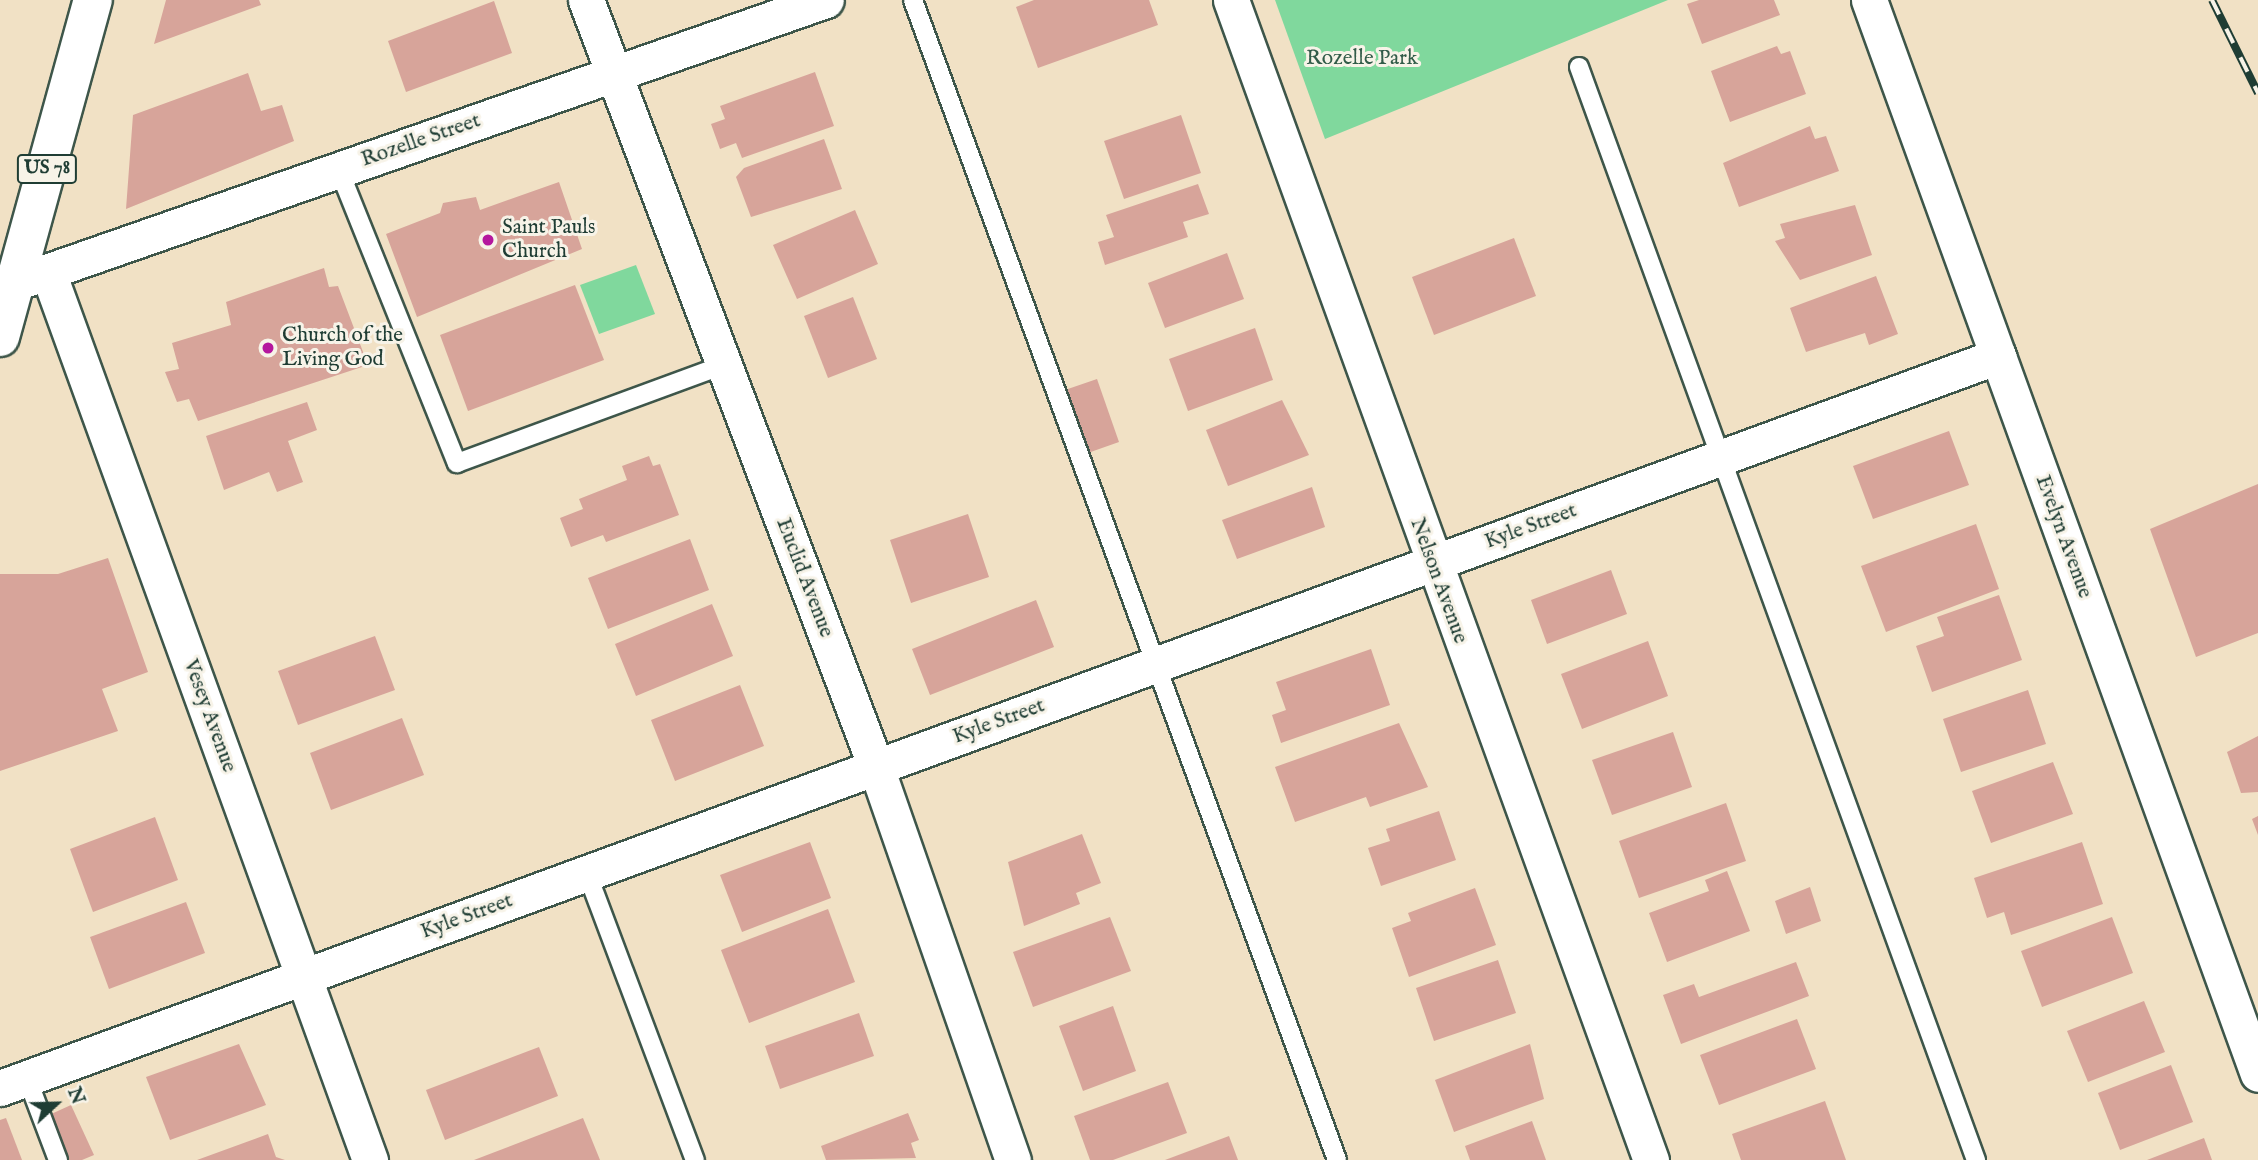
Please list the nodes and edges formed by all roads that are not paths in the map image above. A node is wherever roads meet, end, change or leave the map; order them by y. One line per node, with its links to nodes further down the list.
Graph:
1 (93, 0): 10 (main road, US 78)
2 (586, 0): 8 (street, Euclid Avenue)
3 (826, 0): 8 (street, Rozelle Street)
4 (913, 0): 16 (lane)
5 (1231, 0): 15 (street, Nelson Avenue)
6 (1869, 0): 12 (street, Evelyn Avenue)
7 (1579, 67): 14 (lane)
8 (614, 74): 9 (street, Rozelle Street); 13 (street, Euclid Avenue)
9 (339, 170): 10 (street, Rozelle Street); 13 (lane)
10 (32, 277): 11 (main road, US 78); 19 (street, Vesey Avenue)
11 (0, 337)
12 (1998, 356): 14 (street, Kyle Street); 20 (street, Evelyn Avenue)
13 (724, 365): 17 (street, Euclid Avenue)
14 (1719, 458): 15 (street, Kyle Street); 28 (lane)
15 (1432, 564): 16 (street, Kyle Street); 27 (street, Nelson Avenue)
16 (1154, 666): 17 (street, Kyle Street); 26 (lane)
17 (876, 767): 18 (street, Kyle Street); 25 (street, Euclid Avenue)
18 (587, 873): 19 (street, Kyle Street); 24 (lane)
19 (303, 977): 21 (street, Kyle Street); 23 (street, Vesey Avenue)
20 (2258, 1074)
21 (14, 1083): 22 (lane)
22 (58, 1160)
23 (370, 1160)
24 (695, 1160)
25 (1013, 1160)
26 (1337, 1160)
27 (1651, 1160)
28 (1976, 1160)

